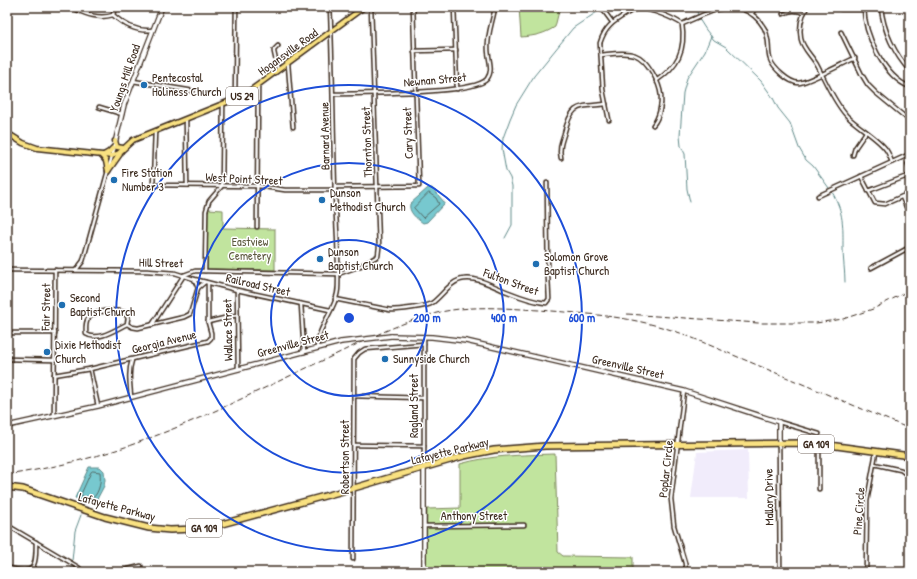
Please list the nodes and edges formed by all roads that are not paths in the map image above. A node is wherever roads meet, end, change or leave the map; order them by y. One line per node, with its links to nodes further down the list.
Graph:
1 (70, 7): 19 (street)
2 (115, 7): 19 (street)
3 (162, 7): 23 (street, Youngs Mill Road)
4 (236, 7): 44 (street)
5 (330, 7): 24 (street, Barnard Avenue)
6 (364, 7): 24 (main road, Hogansville Road / US 29)
7 (371, 7): 42 (street, Thornton Street)
8 (413, 7): 28 (street, Cary Street)
9 (454, 7): 27 (street)
10 (495, 7): 39 (street, Newnan Street)
11 (601, 7): 21 (street)
12 (756, 7): 17 (street)
13 (807, 7): 18 (street)
14 (835, 7): 15 (street)
15 (864, 8): 16 (street); 38 (street)
16 (881, 8): 33 (street)
17 (752, 13): 22 (street); 34 (street)
18 (804, 13): 20 (street); 34 (street)
19 (113, 14): 23 (street)
20 (783, 14)
21 (612, 22): 22 (street); 29 (street)
22 (682, 24): 36 (street)
23 (152, 30): 35 (street, Youngs Mill Road)
24 (331, 32): 31 (main road, Hogansville Road / US 29); 43 (street, Barnard Avenue)
25 (841, 32): 30 (street)
26 (278, 46): 32 (street)
27 (456, 50): 28 (street); 39 (street)
28 (414, 51): 41 (street, Cary Street)
29 (600, 55): 36 (street); 46 (street)
30 (855, 58): 34 (street); 51 (street)
31 (288, 64): 32 (main road, Hogansville Road / US 29); 53 (street)
32 (279, 71): 37 (main road, Hogansville Road / US 29)
33 (910, 71)
34 (822, 74): 55 (street)
35 (133, 81): 40 (street); 48 (street, Youngs Mill Road)
36 (656, 81): 52 (street)
37 (258, 86): 44 (main road, Hogansville Road / US 29); 74 (street)
38 (910, 87)
39 (457, 89): 41 (street, Newnan Street)
40 (193, 91)
41 (416, 92): 42 (street, Newnan Street); 75 (street, Cary Street)
42 (374, 93): 43 (street, Newnan Street); 76 (street, Thornton Street)
43 (333, 94): 77 (street, Barnard Avenue)
44 (235, 99): 45 (main road, Hogansville Road / US 29)
45 (223, 104): 49 (main road, Hogansville Road / US 29); 73 (street)
46 (606, 104): 50 (street); 64 (street)
47 (99, 106): 48 (street)
48 (122, 114): 57 (street, Youngs Mill Road)
49 (186, 119): 54 (main road, Hogansville Road / US 29); 72 (street)
50 (609, 120)
51 (910, 120)
52 (653, 125)
53 (293, 127)
54 (155, 131): 59 (main road, Hogansville Road / US 29); 72 (street, West Point Street)
55 (866, 132): 61 (street); 65 (street)
56 (7, 133): 62 (main road)
57 (115, 141): 58 (street, Youngs Mill Road); 59 (main road)
58 (113, 148): 62 (main road); 63 (street, Youngs Mill Road)
59 (124, 148): 63 (main road, Hogansville Road / US 29); 68 (main road)
60 (910, 154): 65 (street)
61 (853, 155)
62 (101, 156): 63 (main road); 68 (main road)
63 (112, 156): 68 (street)
64 (561, 158)
65 (892, 162): 70 (street)
66 (908, 164): 67 (street)
67 (910, 169)
68 (108, 171): 88 (street)
69 (910, 175): 78 (street)
70 (861, 176): 78 (street); 80 (street)
71 (547, 183): 96 (street, Fulton Street)
72 (187, 185): 73 (street, West Point Street)
73 (222, 186): 74 (street, West Point Street); 89 (street)
74 (258, 186): 77 (street, West Point Street); 83 (street)
75 (419, 186): 76 (street, West Point Street)
76 (377, 187): 77 (street, West Point Street); 90 (street, Thornton Street)
77 (335, 189): 90 (street, Barnard Avenue)
78 (868, 191): 81 (street)
79 (910, 194): 81 (street)
80 (818, 196)
81 (902, 197): 82 (street)
82 (910, 216)
83 (257, 227)
84 (910, 247): 85 (street)
85 (871, 268)
86 (7, 270): 87 (street, Hill Street)
87 (56, 270): 88 (street, Hill Street); 104 (street, Fair Street)
88 (76, 270): 91 (street, Hill Street)
89 (205, 271): 90 (street, Hill Street); 91 (street, Hill Street)
90 (338, 274): 96 (street, Barnard Avenue)
91 (184, 275): 92 (street, Railroad Street); 102 (street)
92 (194, 279): 93 (street, Railroad Street); 94 (street)
93 (206, 282): 94 (street); 95 (street, Railroad Street); 100 (street)
94 (198, 288): 102 (street)
95 (237, 290): 97 (street, Railroad Street); 99 (street, Wallace Street)
96 (335, 299): 98 (street, Barnard Avenue)
97 (301, 304): 98 (street, Railroad Street); 108 (street)
98 (330, 310): 107 (street, Barnard Avenue)
99 (237, 315): 100 (street); 113 (street, Wallace Street)
100 (208, 322): 111 (street, Georgia Avenue)
101 (127, 324): 101 (street); 102 (street)
102 (152, 325)
103 (7, 333): 104 (street)
104 (55, 333): 110 (street, Fair Street)
105 (424, 336): 106 (street, Ragland Street); 107 (street, Greenville Street, bridge); 115 (street, Greenville Street)
106 (424, 344): 116 (street, Robertson Street); 118 (street, Ragland Street)
107 (316, 348): 108 (street, Greenville Street)
108 (304, 352): 113 (street, Greenville Street)
109 (7, 359): 110 (street)
110 (54, 360): 114 (street, Fair Street)
111 (132, 360): 112 (street, Georgia Avenue); 117 (street)
112 (90, 369): 114 (street, Georgia Avenue); 119 (street)
113 (238, 369): 117 (street, Greenville Street)
114 (54, 375): 120 (street, Fair Street)
115 (684, 391): 121 (street, Greenville Street); 127 (street, Poplar Circle)
116 (354, 396): 118 (street); 126 (street, Robertson Street)
117 (132, 398): 119 (street, Greenville Street)
118 (424, 398): 128 (street, Ragland Street)
119 (98, 406): 120 (street, Greenville Street)
120 (54, 415): 122 (street, Greenville Street)
121 (779, 422): 123 (street, Greenville Street); 124 (street, Mallory Drive)
122 (7, 426)
123 (819, 434)
124 (779, 443): 125 (highway, Lafayette Parkway / GA 109); 127 (highway, Lafayette Parkway / GA 109); 150 (street, Mallory Drive)
125 (819, 444): 129 (highway, Lafayette Parkway / GA 109); 136 (street)
126 (354, 445): 128 (street); 135 (street, Robertson Street)
127 (678, 445): 132 (highway, Lafayette Parkway / GA 109); 149 (street, Poplar Circle)
128 (424, 446): 132 (street, Ragland Street)
129 (876, 452): 130 (highway, Lafayette Parkway / GA 109); 131 (street, Pine Circle)
130 (910, 456)
131 (874, 464): 133 (street); 151 (street, Pine Circle)
132 (424, 467): 135 (highway, Lafayette Parkway / GA 109); 139 (street, Ragland Street)
133 (910, 477)
134 (7, 487): 135 (highway, Lafayette Parkway / GA 109)
135 (354, 488): 141 (street, Robertson Street)
136 (819, 489)
137 (7, 525): 140 (street)
138 (524, 525): 139 (street, Anthony Street)
139 (424, 526): 148 (street, Ragland Street)
140 (36, 542): 143 (street); 144 (street)
141 (353, 559)
142 (141, 566): 147 (street)
143 (7, 567)
144 (78, 567): 145 (street); 146 (street)
145 (78, 572)
146 (84, 572)
147 (117, 572)
148 (424, 572)
149 (686, 572)
150 (780, 572)
151 (866, 572)

